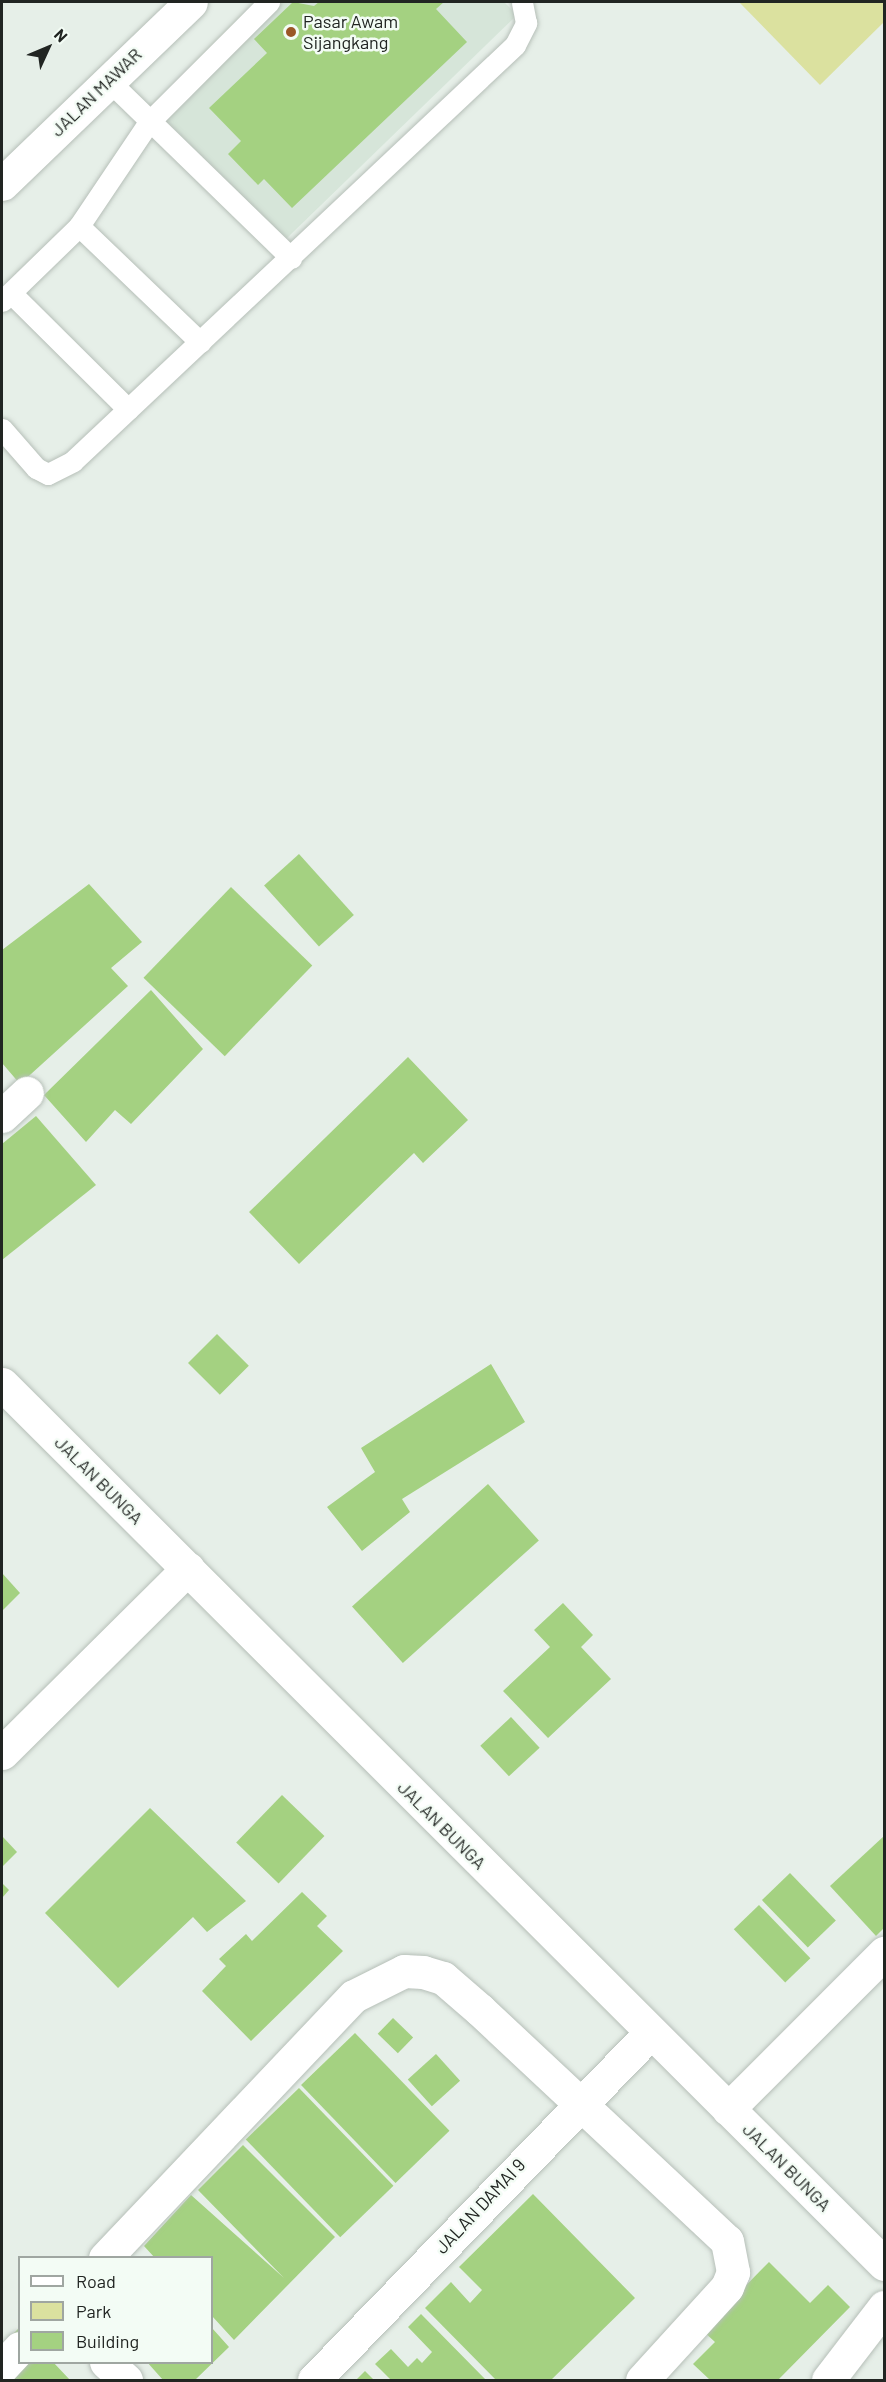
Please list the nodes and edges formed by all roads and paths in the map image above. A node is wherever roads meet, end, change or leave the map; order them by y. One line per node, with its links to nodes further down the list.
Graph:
1 (191, 2): 4 (street, JALAN MAWAR)
2 (269, 2): 5 (lane)
3 (522, 2): 8 (lane)
4 (108, 81): 5 (lane); 6 (street, JALAN MAWAR)
5 (149, 122): 7 (lane); 8 (lane)
6 (2, 184)
7 (79, 226): 9 (lane); 10 (lane)
8 (291, 258): 10 (lane)
9 (6, 297): 11 (lane)
10 (200, 342): 11 (lane)
11 (128, 409): 12 (lane)
12 (2, 429)
13 (27, 1093): 14 (street)
14 (2, 1116)
15 (2, 1383): 16 (street, JALAN BUNGA)
16 (188, 1568): 17 (street); 19 (street, JALAN BUNGA)
17 (2, 1753)
18 (885, 1953): 21 (street)
19 (649, 2034): 20 (street, JALAN DAMAI 9); 21 (street, JALAN BUNGA)
20 (577, 2103): 22 (street); 29 (street, JALAN DAMAI 9); 30 (street)
21 (728, 2109): 23 (street, JALAN BUNGA)
22 (107, 2256)
23 (885, 2264)
24 (885, 2307): 31 (street)
25 (18, 2350): 27 (street)
26 (108, 2364): 28 (street)
27 (2, 2367)
28 (126, 2380)
29 (314, 2380)
30 (642, 2380)
31 (828, 2380)

